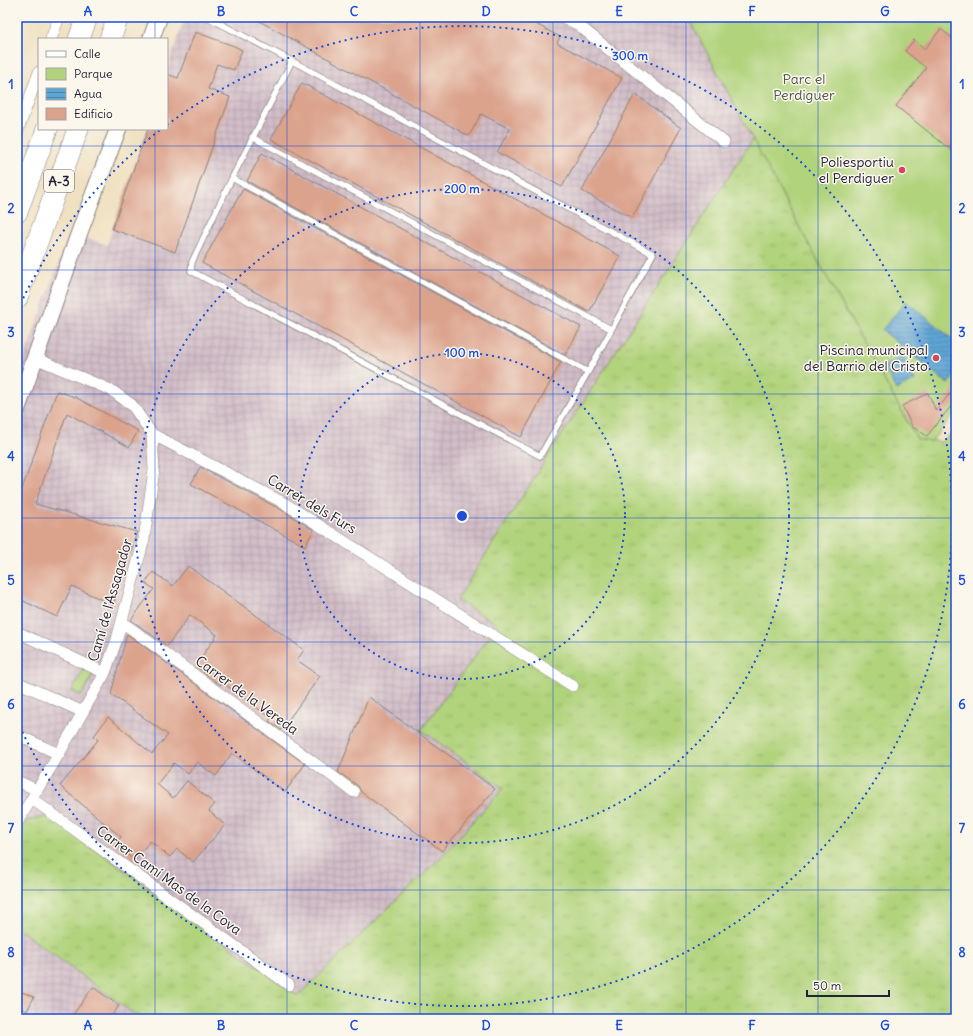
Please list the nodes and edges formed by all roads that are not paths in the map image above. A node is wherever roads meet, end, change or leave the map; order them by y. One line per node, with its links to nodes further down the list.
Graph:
1 (59, 17): 8 (street)
2 (87, 17): 9 (highway)
3 (118, 17): 10 (highway)
4 (159, 17): 11 (street)
5 (207, 17): 12 (lane)
6 (563, 17): 7 (street)
7 (577, 20): 19 (street)
8 (51, 38)
9 (79, 38)
10 (110, 38)
11 (151, 38)
12 (292, 61): 18 (lane); 23 (lane)
13 (38, 75): 17 (street)
14 (47, 130): 21 (highway, A-3)
15 (78, 130): 22 (highway, A-3)
16 (118, 130): 24 (street)
17 (17, 133)
18 (252, 138): 20 (lane); 23 (lane)
19 (724, 142)
20 (232, 178): 25 (lane); 25 (lane)
21 (17, 212)
22 (17, 298)
23 (611, 329): 25 (lane)
24 (35, 358): 26 (street); 27 (street, Carrer dels Furs)
25 (588, 372)
26 (17, 409)
27 (152, 434): 28 (street, Camí de l'Assagador); 32 (street, Carrer dels Furs)
28 (122, 622): 30 (street, Camí de l'Assagador); 37 (street, Carrer de la Vereda)
29 (17, 632): 30 (street)
30 (105, 673): 33 (street, Camí de l'Assagador)
31 (17, 682): 33 (street)
32 (573, 686)
33 (83, 712): 35 (street, Camí de l'Assagador)
34 (17, 735): 35 (street)
35 (59, 754): 38 (street, Camí de l'Assagador)
36 (17, 781): 38 (street, Carrer Camí Mas de la Cova)
37 (354, 792)
38 (34, 795): 39 (street, Camí de l'Assagador); 40 (street, Carrer Camí Mas de la Cova)
39 (17, 823)
40 (289, 985)

